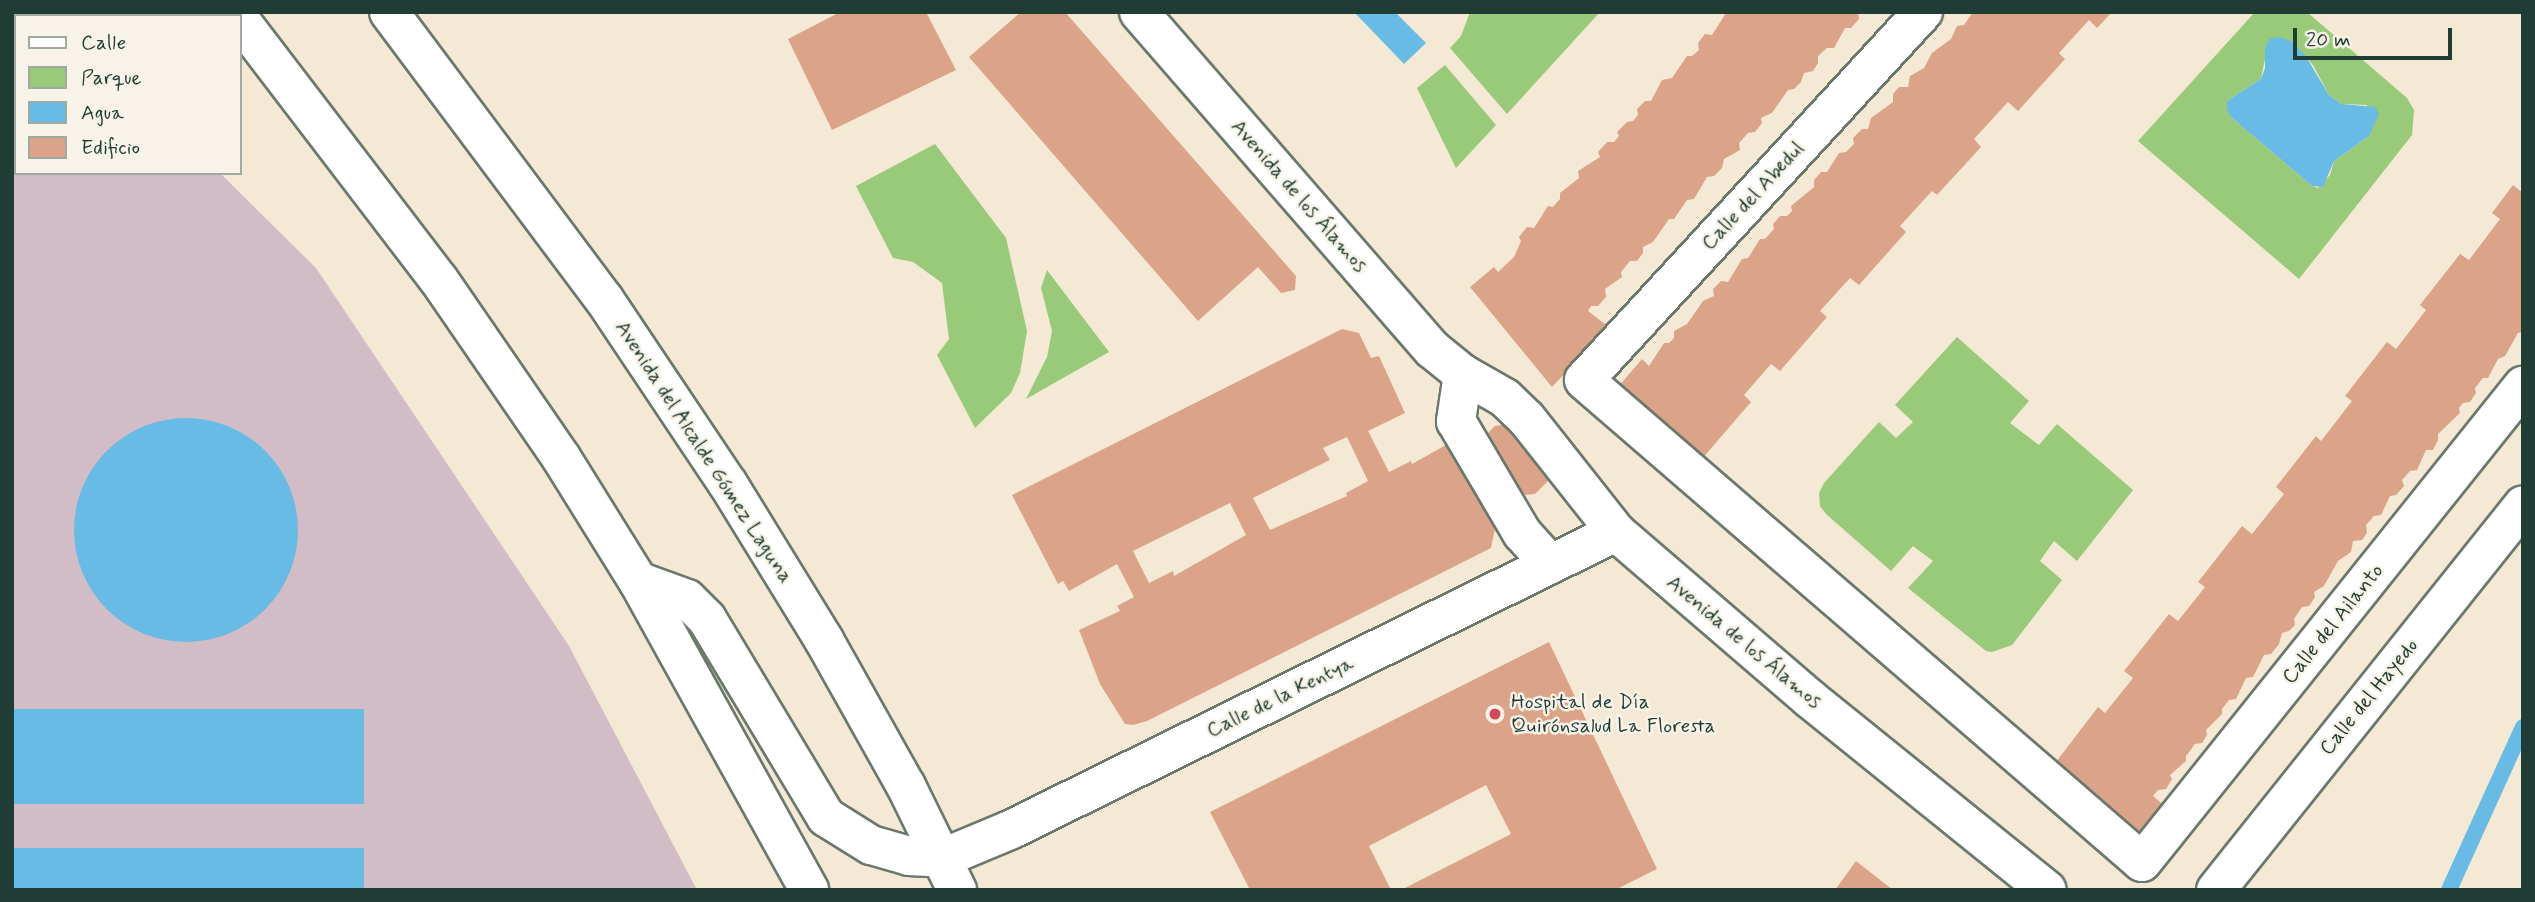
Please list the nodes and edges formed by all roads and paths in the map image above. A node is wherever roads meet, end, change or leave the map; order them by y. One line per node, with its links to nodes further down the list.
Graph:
1 (389, 12): 6 (street, Avenida del Alcalde Gómez Laguna)
2 (400, 12): 6 (street, Avenida del Alcalde Gómez Laguna)
3 (1139, 12): 7 (street, Avenida de los Álamos)
4 (1923, 12): 13 (street, Calle del Abedul)
5 (242, 23): 12 (street)
6 (433, 68): 14 (street, Avenida del Alcalde Gómez Laguna)
7 (1463, 374): 10 (street, Avenida de los Álamos); 11 (street)
8 (2523, 386): 13 (street, Calle del Ailanto)
9 (2523, 505): 17 (street, Calle del Hayedo)
10 (1616, 532): 11 (street, Calle de la Kentya); 16 (street, Avenida de los Álamos)
11 (1550, 564): 14 (street, Calle de la Kentya)
12 (638, 581): 14 (street); 15 (street)
13 (2142, 862)
14 (950, 874)
15 (809, 890)
16 (2047, 890)
17 (2216, 890)

